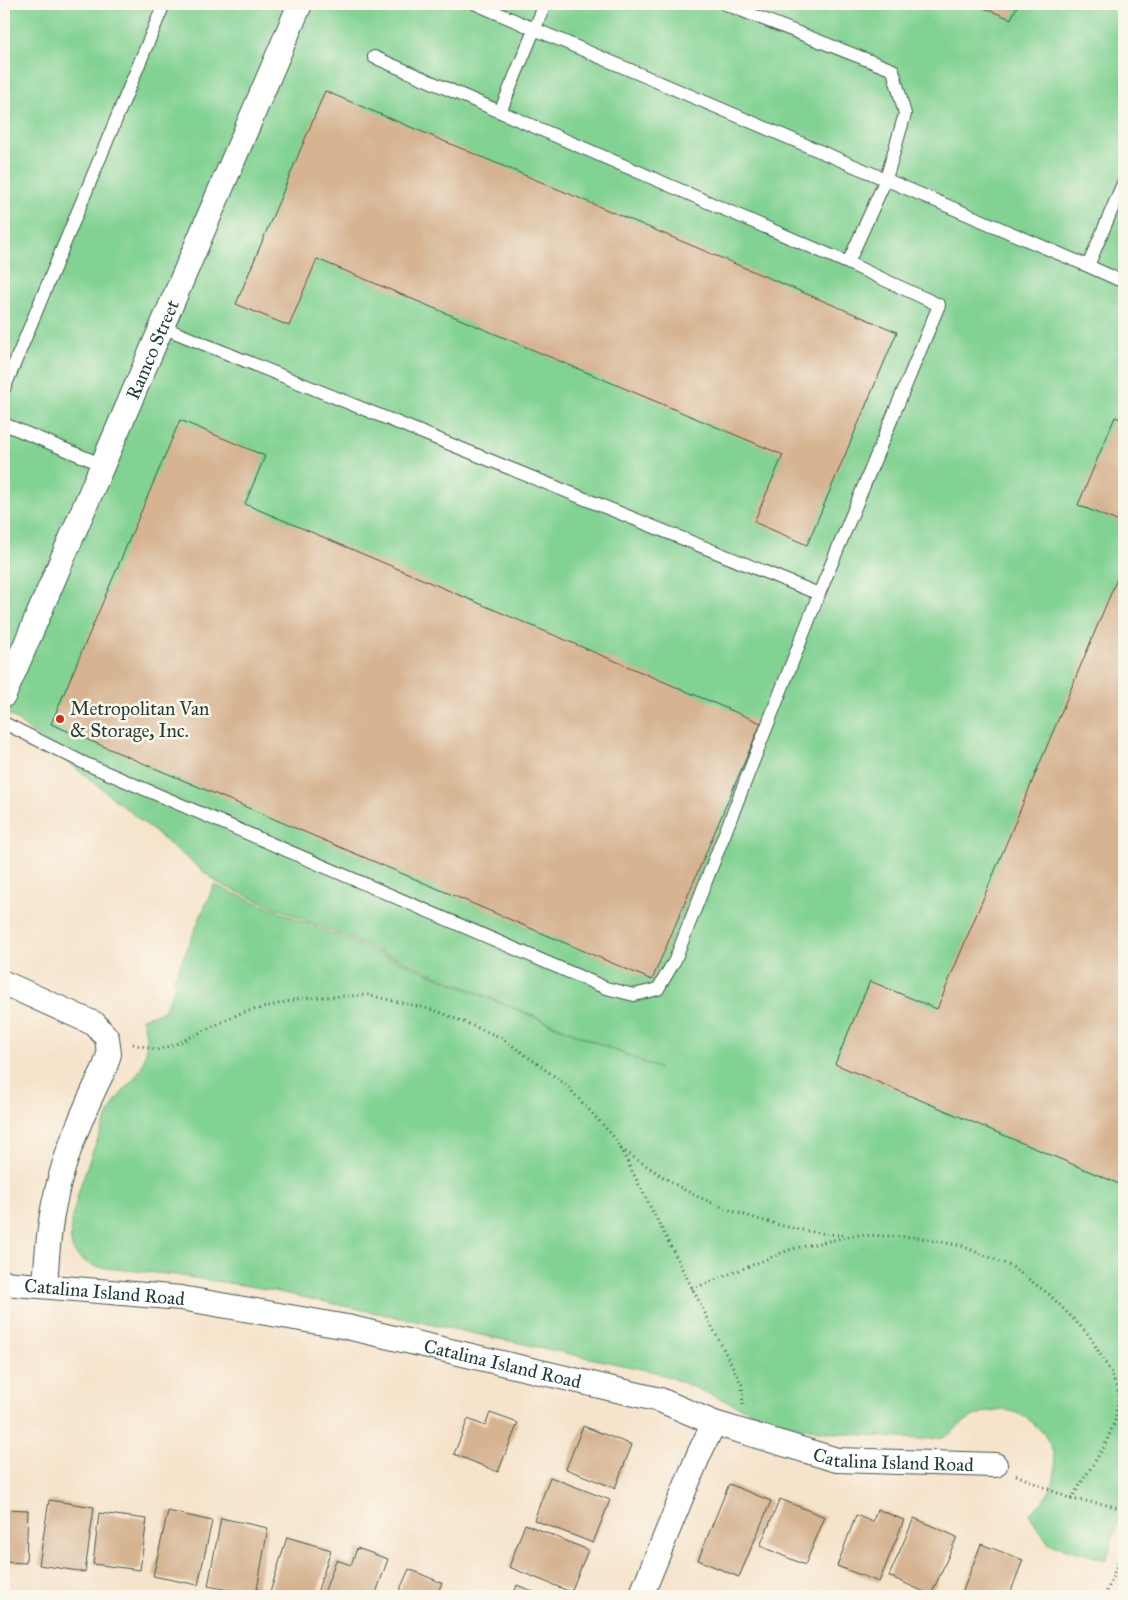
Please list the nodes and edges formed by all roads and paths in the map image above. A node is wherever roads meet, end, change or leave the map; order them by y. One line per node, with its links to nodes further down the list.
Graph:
1 (164, 4): 15 (lane)
2 (300, 4): 14 (street, Ramco Street)
3 (476, 4): 6 (lane)
4 (545, 4): 6 (lane)
5 (725, 4): 9 (lane)
6 (535, 28): 8 (lane); 9 (lane)
7 (374, 57): 8 (lane)
8 (500, 112): 11 (lane)
9 (886, 178): 11 (lane); 12 (lane)
10 (1124, 181): 12 (lane)
11 (848, 263): 18 (lane)
12 (1088, 266): 13 (lane)
13 (1124, 282)
14 (162, 327): 17 (street, Ramco Street); 18 (lane)
15 (4, 389)
16 (4, 424): 17 (lane)
17 (102, 465): 19 (street, Ramco Street)
18 (819, 594): 20 (lane)
19 (4, 695)
20 (4, 722)
21 (4, 983): 22 (street)
22 (107, 1038): 23 (path); 26 (street)
23 (620, 1148): 24 (path); 27 (path)
24 (852, 1235): 27 (path); 31 (path)
25 (4, 1283): 26 (street, Catalina Island Road)
26 (45, 1286): 28 (street, Catalina Island Road)
27 (692, 1289): 29 (path)
28 (714, 1423): 29 (street, Catalina Island Road); 34 (street)
29 (744, 1433): 30 (street, Catalina Island Road)
30 (995, 1465): 31 (path)
31 (1071, 1499): 32 (path)
32 (1124, 1510)
33 (1124, 1548): 35 (path)
34 (641, 1596)
35 (1105, 1596)

